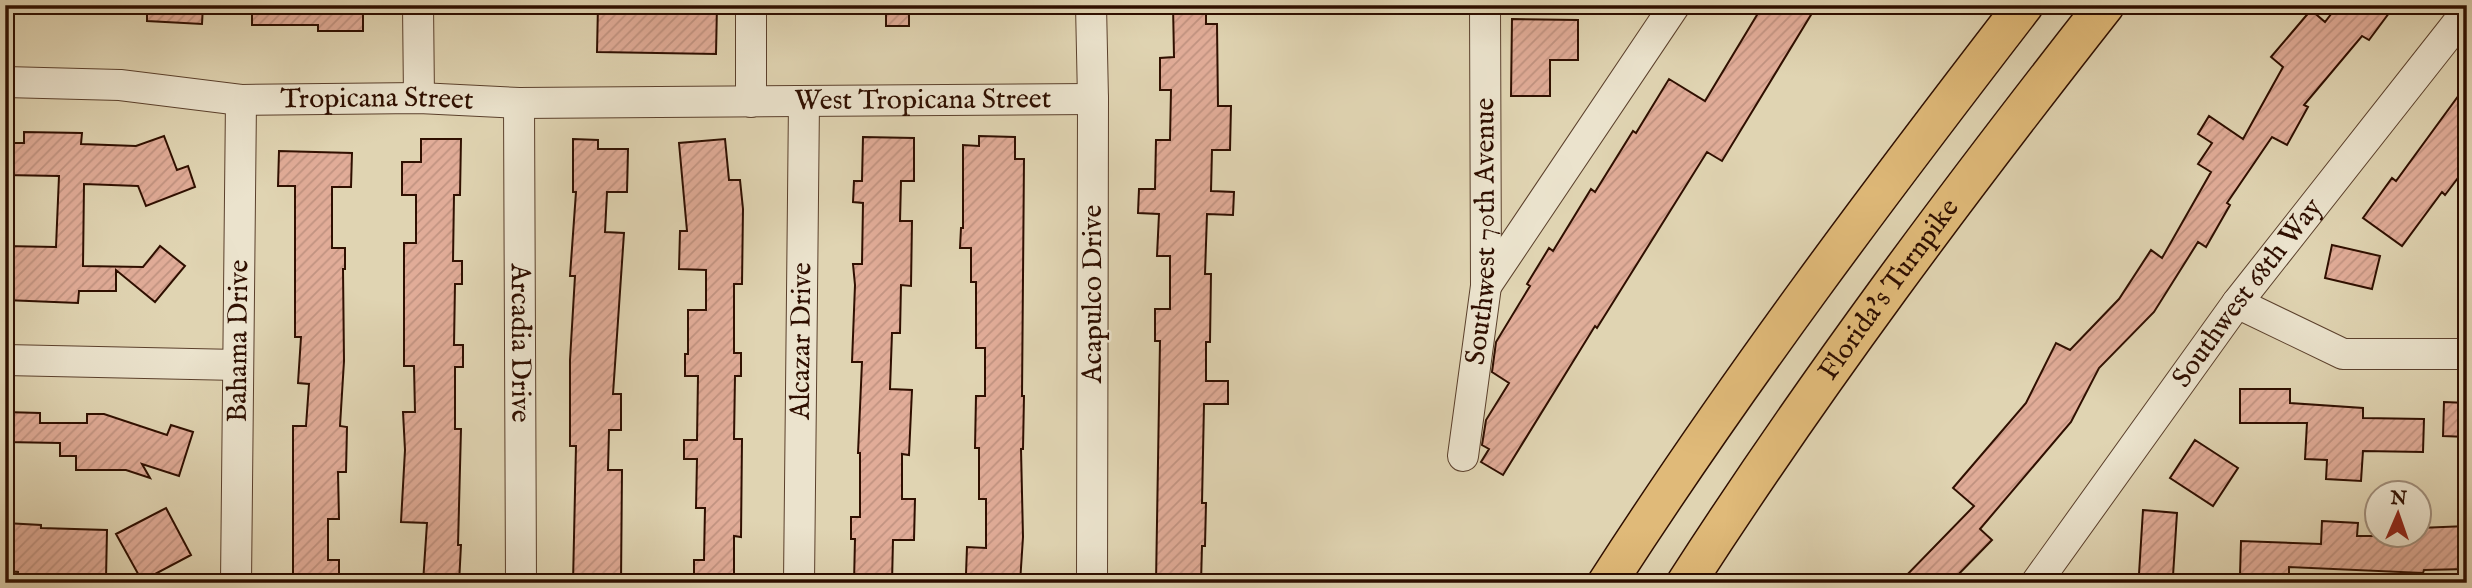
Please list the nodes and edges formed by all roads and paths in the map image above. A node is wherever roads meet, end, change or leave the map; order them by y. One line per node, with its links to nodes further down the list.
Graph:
1 (418, 5): 10 (street)
2 (751, 5): 13 (street)
3 (1091, 5): 11 (street, Acapulco Drive)
4 (1485, 5): 16 (street, Southwest 70th Avenue)
5 (1675, 5): 16 (street)
6 (2024, 5): 27 (highway)
7 (2105, 5): 28 (highway, Florida's Turnpike)
8 (2467, 10): 17 (street, Southwest 68th Way)
9 (5, 82): 12 (street, Tropicana Street)
10 (419, 98): 12 (street, Tropicana Street); 15 (street, Tropicana Street)
11 (1093, 99): 14 (street, West Tropicana Street); 26 (street, Acapulco Drive)
12 (241, 100): 20 (street, Bahama Drive)
13 (751, 102): 14 (street, West Tropicana Street); 15 (street, Tropicana Street)
14 (804, 102): 25 (street, Alcazar Drive)
15 (519, 103): 24 (street, Arcadia Drive)
16 (1486, 286): 21 (street, Southwest 70th Avenue)
17 (2237, 303): 18 (street); 22 (street, Southwest 68th Way)
18 (2467, 354)
19 (5, 360): 20 (street)
20 (238, 365): 23 (street, Bahama Drive)
21 (1463, 456)
22 (2047, 580)
23 (236, 583)
24 (520, 583)
25 (800, 583)
26 (1092, 583)
27 (1607, 583)
28 (1686, 583)

